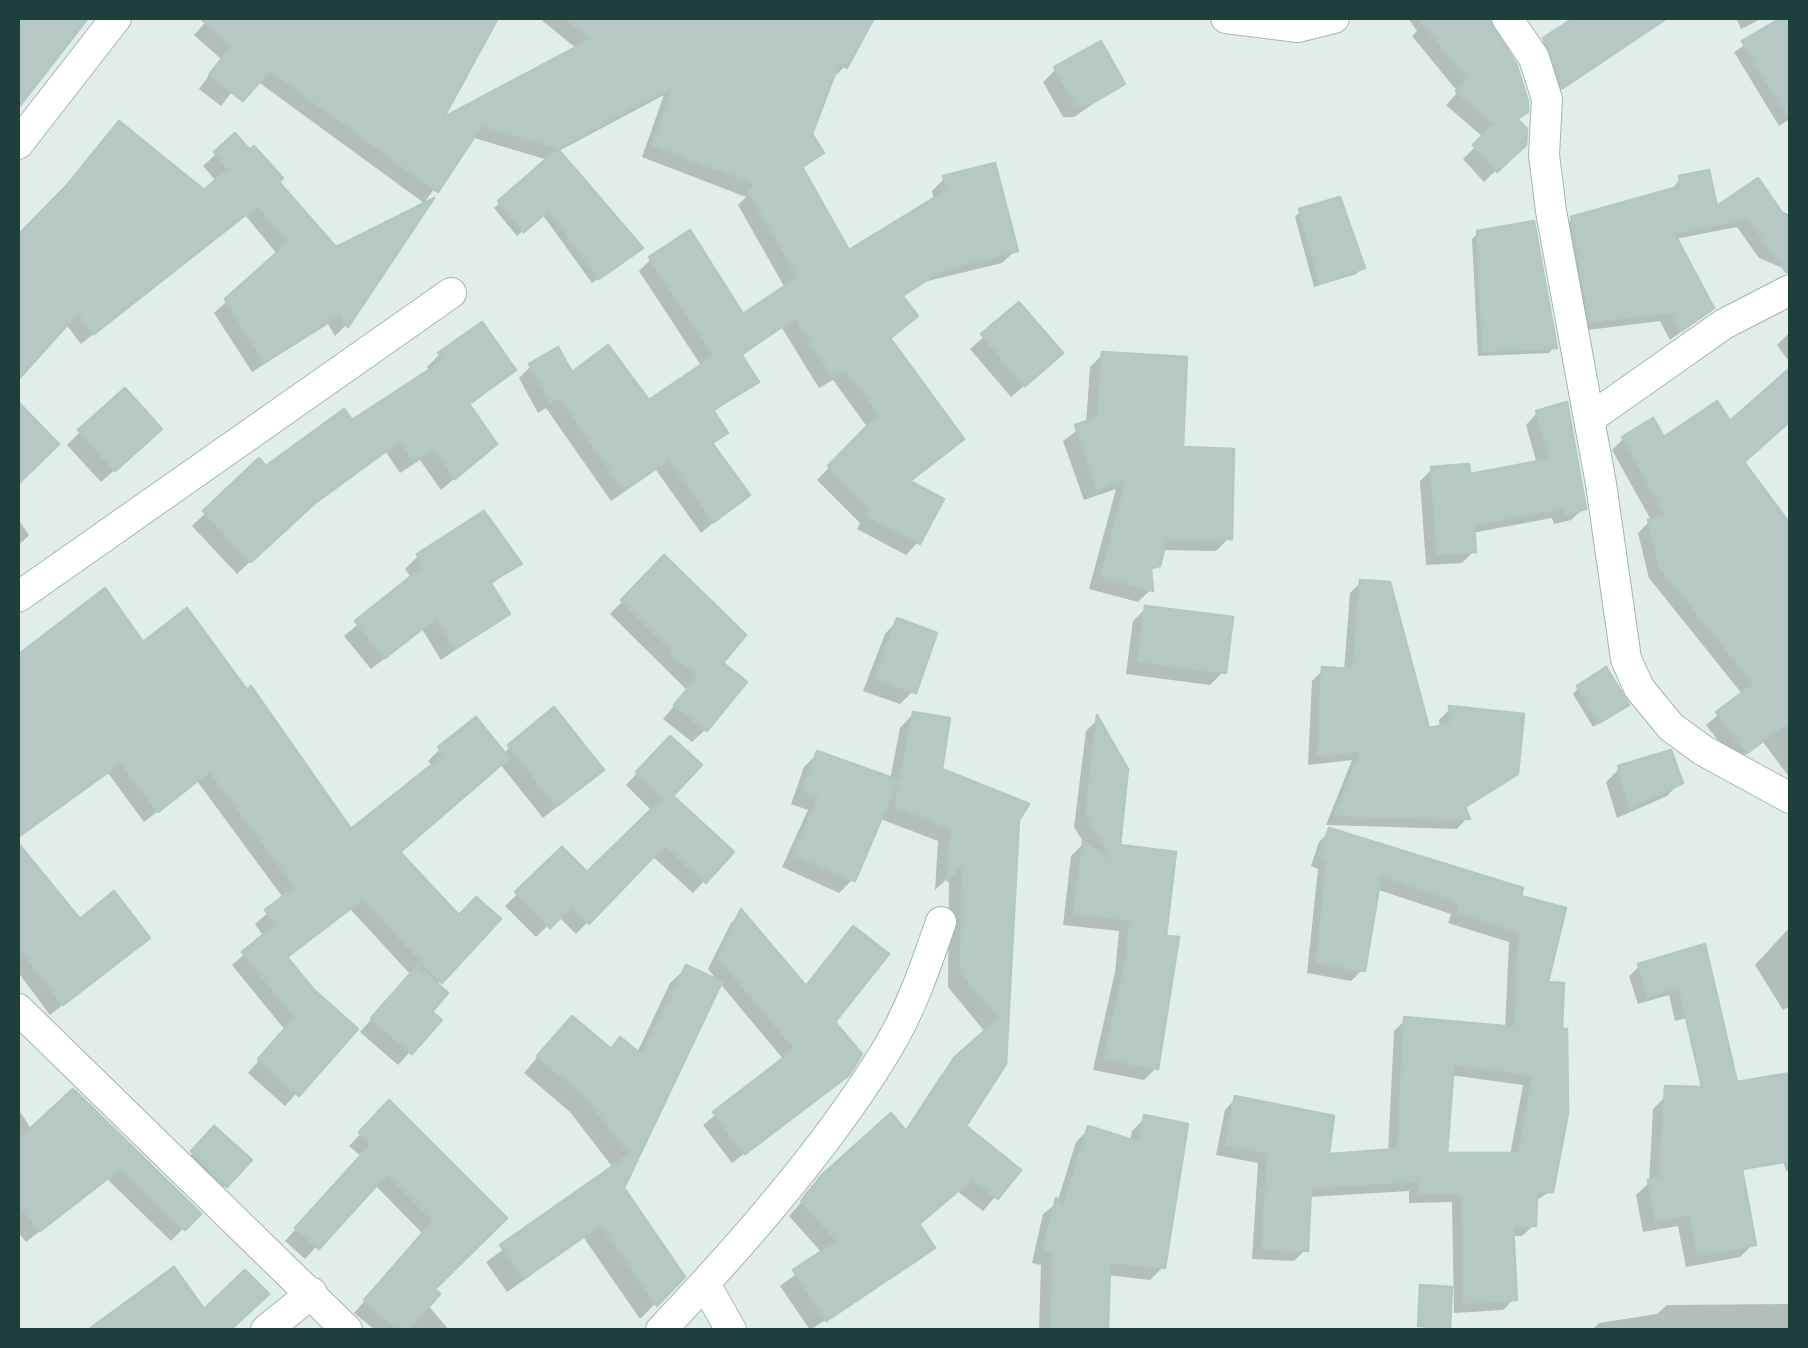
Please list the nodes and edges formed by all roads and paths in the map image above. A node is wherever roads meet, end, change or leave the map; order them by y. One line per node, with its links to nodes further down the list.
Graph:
1 (116, 18): 5 (street)
2 (1226, 18): 3 (street)
3 (1334, 18)
4 (1507, 18): 8 (street)
5 (18, 144)
6 (1790, 290): 8 (street)
7 (451, 293): 9 (street)
8 (1589, 419): 10 (street)
9 (18, 597)
10 (1790, 798)
11 (941, 922): 13 (street)
12 (18, 1009): 14 (street)
13 (705, 1284): 17 (street); 18 (street)
14 (312, 1293): 15 (street); 16 (street)
15 (266, 1330)
16 (347, 1330)
17 (661, 1330)
18 (731, 1330)

